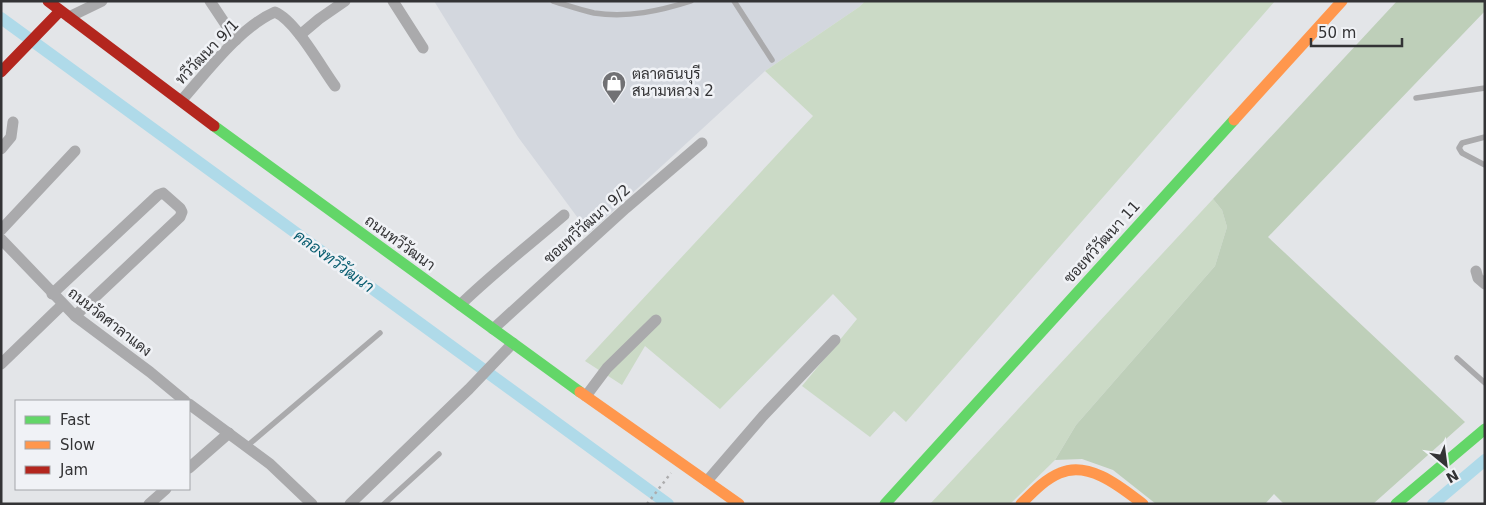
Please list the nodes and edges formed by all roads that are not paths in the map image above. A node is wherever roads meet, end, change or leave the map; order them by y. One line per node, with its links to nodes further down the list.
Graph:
1 (48, 1): 10 (main road, ถนนทวีวัฒนา)
2 (210, 1): 12 (street)
3 (344, 1): 11 (street)
4 (393, 1): 13 (street)
5 (553, 1): 6 (lane)
6 (691, 1)
7 (734, 1): 14 (lane)
8 (1342, 1): 58 (main road, ซอยทวีวัฒนา 11)
9 (98, 2): 10 (street)
10 (65, 14): 15 (main road); 19 (main road, ถนนทวีวัฒนา)
11 (300, 35): 12 (street, ทวีวัฒนา 9/1); 16 (street, ทวีวัฒนา 9/1)
12 (236, 40): 19 (street, ทวีวัฒนา 9/1)
13 (423, 48)
14 (772, 60)
15 (1, 72)
16 (334, 86)
17 (1485, 88): 18 (lane)
18 (1416, 98)
19 (181, 101): 33 (main road, ถนนทวีวัฒนา)
20 (13, 122): 23 (street)
21 (1485, 137): 25 (lane)
22 (702, 143): 36 (street, ซอยทวีวัฒนา 9/2)
23 (1, 149)
24 (75, 151): 27 (street)
25 (1485, 165)
26 (564, 215): 33 (street)
27 (1, 230)
28 (1, 239): 31 (street, ถนนวัดศาลาแดง)
29 (1476, 271): 30 (street)
30 (1485, 284)
31 (52, 294): 32 (street, ถนนวัดศาลาแดง); 34 (street)
32 (62, 305): 34 (street, ถนนวัดศาลาแดง); 41 (street)
33 (460, 305): 36 (main road, ถนนทวีวัฒนา)
34 (75, 316): 44 (street, ถนนวัดศาลาแดง)
35 (656, 320): 43 (street)
36 (493, 329): 39 (main road, ถนนทวีวัฒนา)
37 (380, 332): 48 (lane)
38 (835, 340): 51 (street)
39 (513, 343): 43 (main road, ถนนทวีวัฒนา); 55 (street)
40 (1457, 358): 42 (lane)
41 (1, 364)
42 (1485, 383)
43 (586, 396): 51 (main road, ถนนทวีวัฒนา)
44 (184, 400)
45 (190, 405): 47 (street)
46 (1485, 429): 61 (main road)
47 (229, 433): 48 (street); 50 (street)
48 (247, 446): 54 (street)
49 (439, 454): 56 (lane)
50 (190, 467)
51 (707, 481): 57 (main road, ถนนทวีวัฒนา)
52 (165, 490): 53 (street)
53 (149, 504)
54 (312, 504)
55 (350, 504)
56 (384, 504)
57 (739, 504)
58 (885, 504)
59 (1021, 504): 60 (main road)
60 (1142, 504)
61 (1396, 504)

